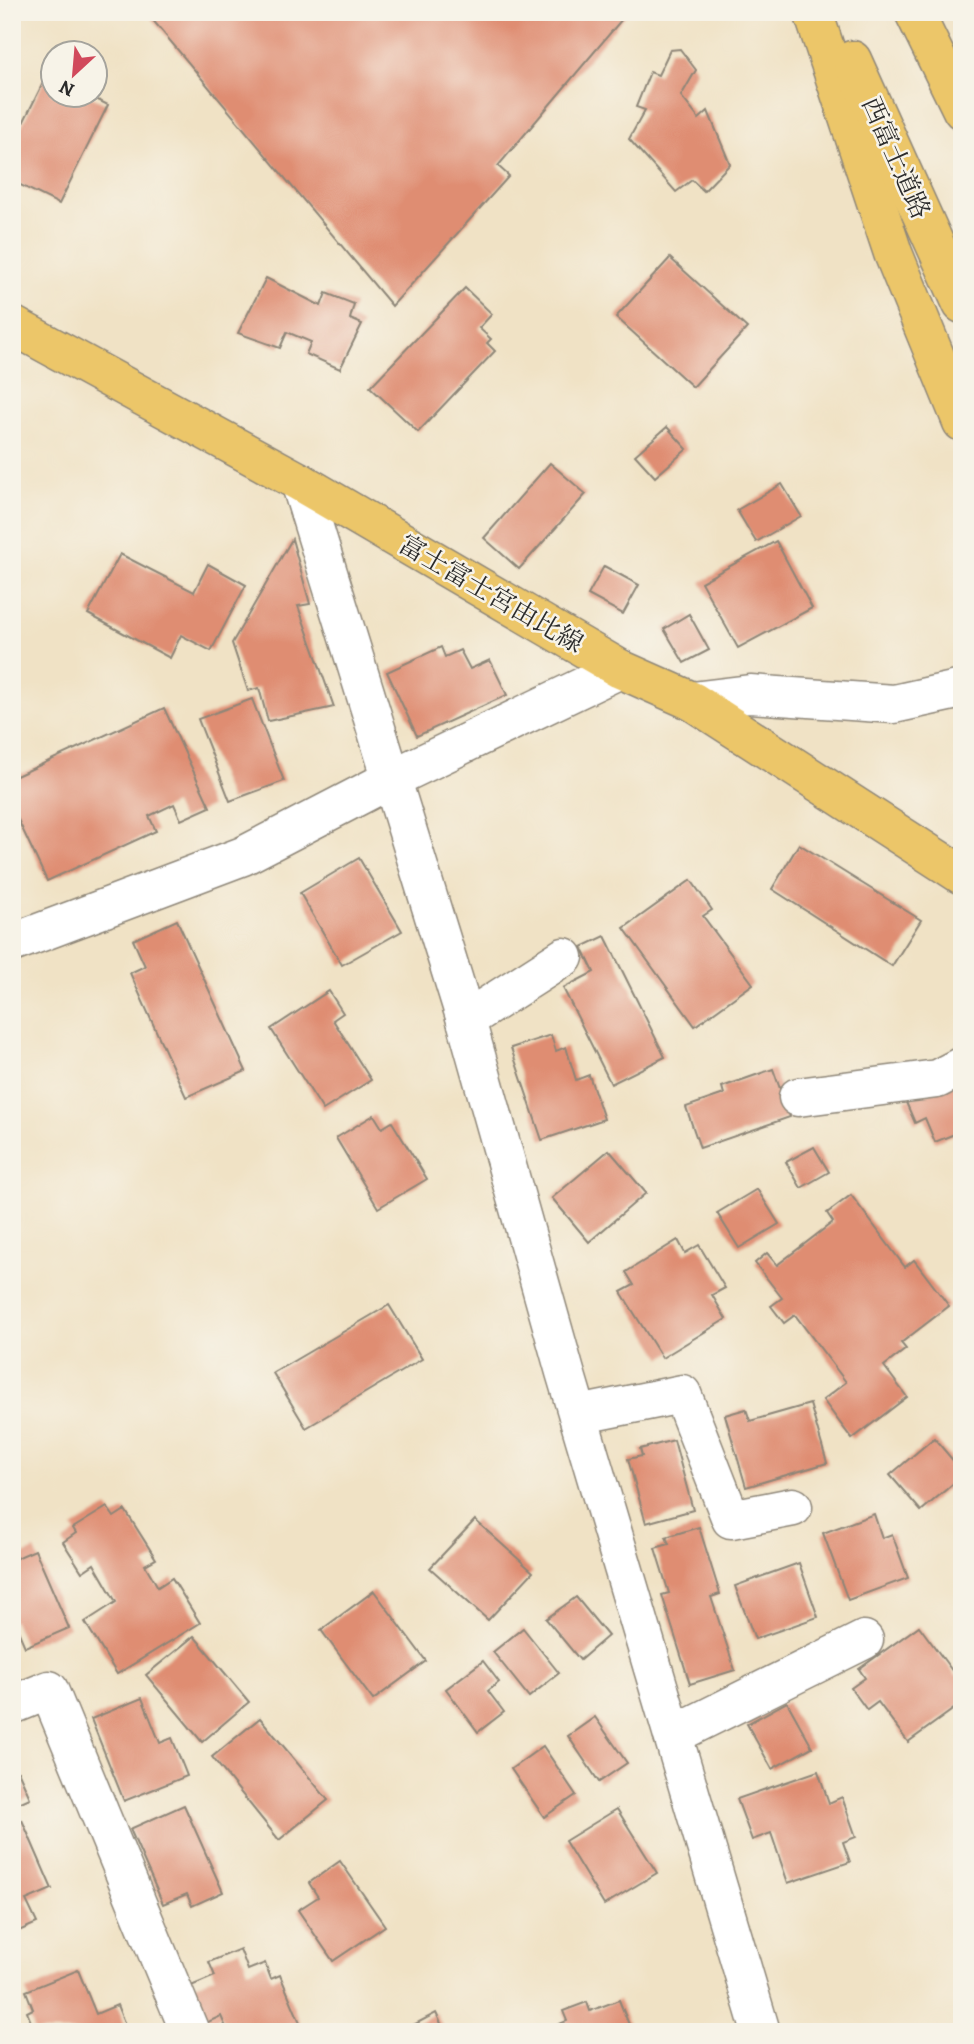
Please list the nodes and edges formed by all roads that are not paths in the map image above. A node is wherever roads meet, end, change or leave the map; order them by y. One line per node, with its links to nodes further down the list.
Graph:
1 (813, 12): 7 (main road)
2 (831, 12): 5 (main road, 西富士道路)
3 (914, 12): 4 (main road)
4 (962, 110)
5 (962, 303)
6 (12, 325): 8 (main road, 富士富士宮由比線)
7 (962, 422)
8 (300, 482): 9 (main road, 富士富士宮由比線); 12 (street)
9 (620, 669): 11 (main road, 富士富士宮由比線); 12 (street)
10 (961, 689): 11 (street)
11 (692, 701): 13 (main road, 富士富士宮由比線)
12 (391, 779): 14 (street); 16 (street)
13 (961, 873)
14 (12, 943)
15 (565, 957): 16 (street)
16 (466, 1020): 19 (street)
17 (962, 1066): 18 (street)
18 (798, 1097)
19 (578, 1415): 20 (street); 23 (street)
20 (793, 1507)
21 (864, 1640): 23 (street)
22 (12, 1705): 24 (street)
23 (673, 1735): 25 (street)
24 (190, 2032)
25 (761, 2032)

